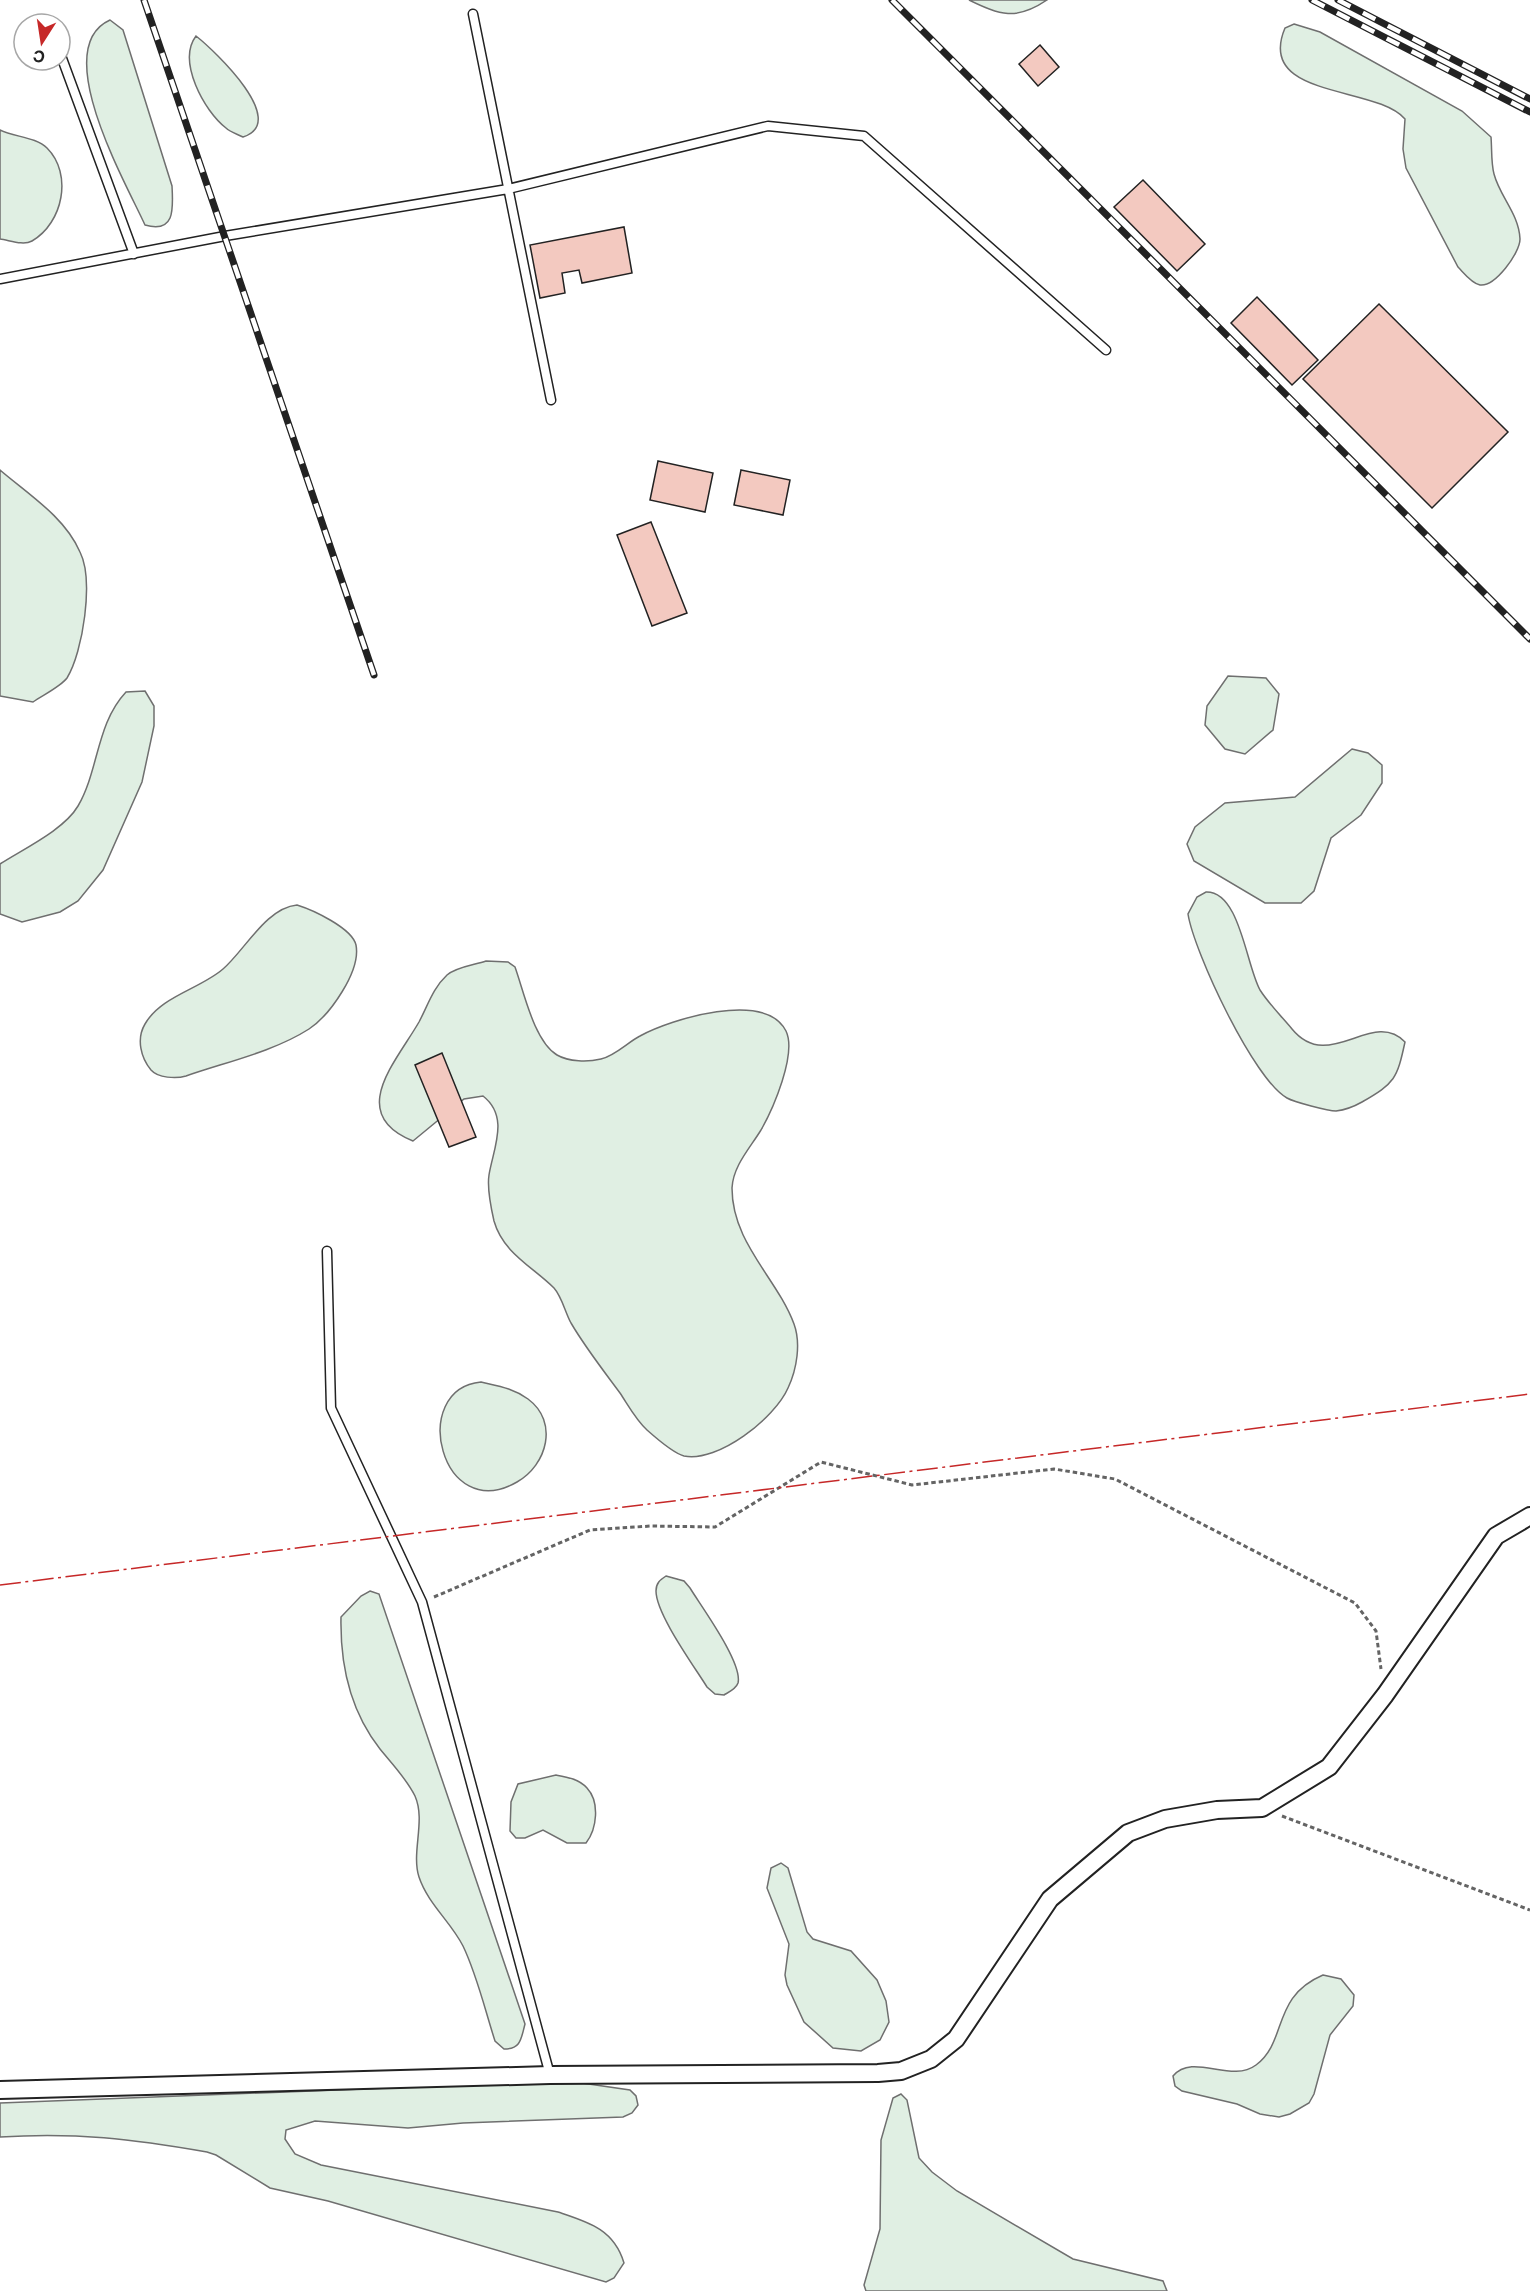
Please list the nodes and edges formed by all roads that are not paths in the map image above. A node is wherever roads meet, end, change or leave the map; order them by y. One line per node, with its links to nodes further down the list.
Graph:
1 (472, 14): 3 (lane)
2 (67, 72): 4 (lane)
3 (508, 189): 4 (lane); 6 (lane); 7 (lane)
4 (134, 254): 5 (lane)
5 (0, 279)
6 (1106, 350)
7 (551, 400)
8 (327, 1251): 10 (lane)
9 (1530, 1516): 10 (street)
10 (550, 2075): 11 (street)
11 (0, 2090)

